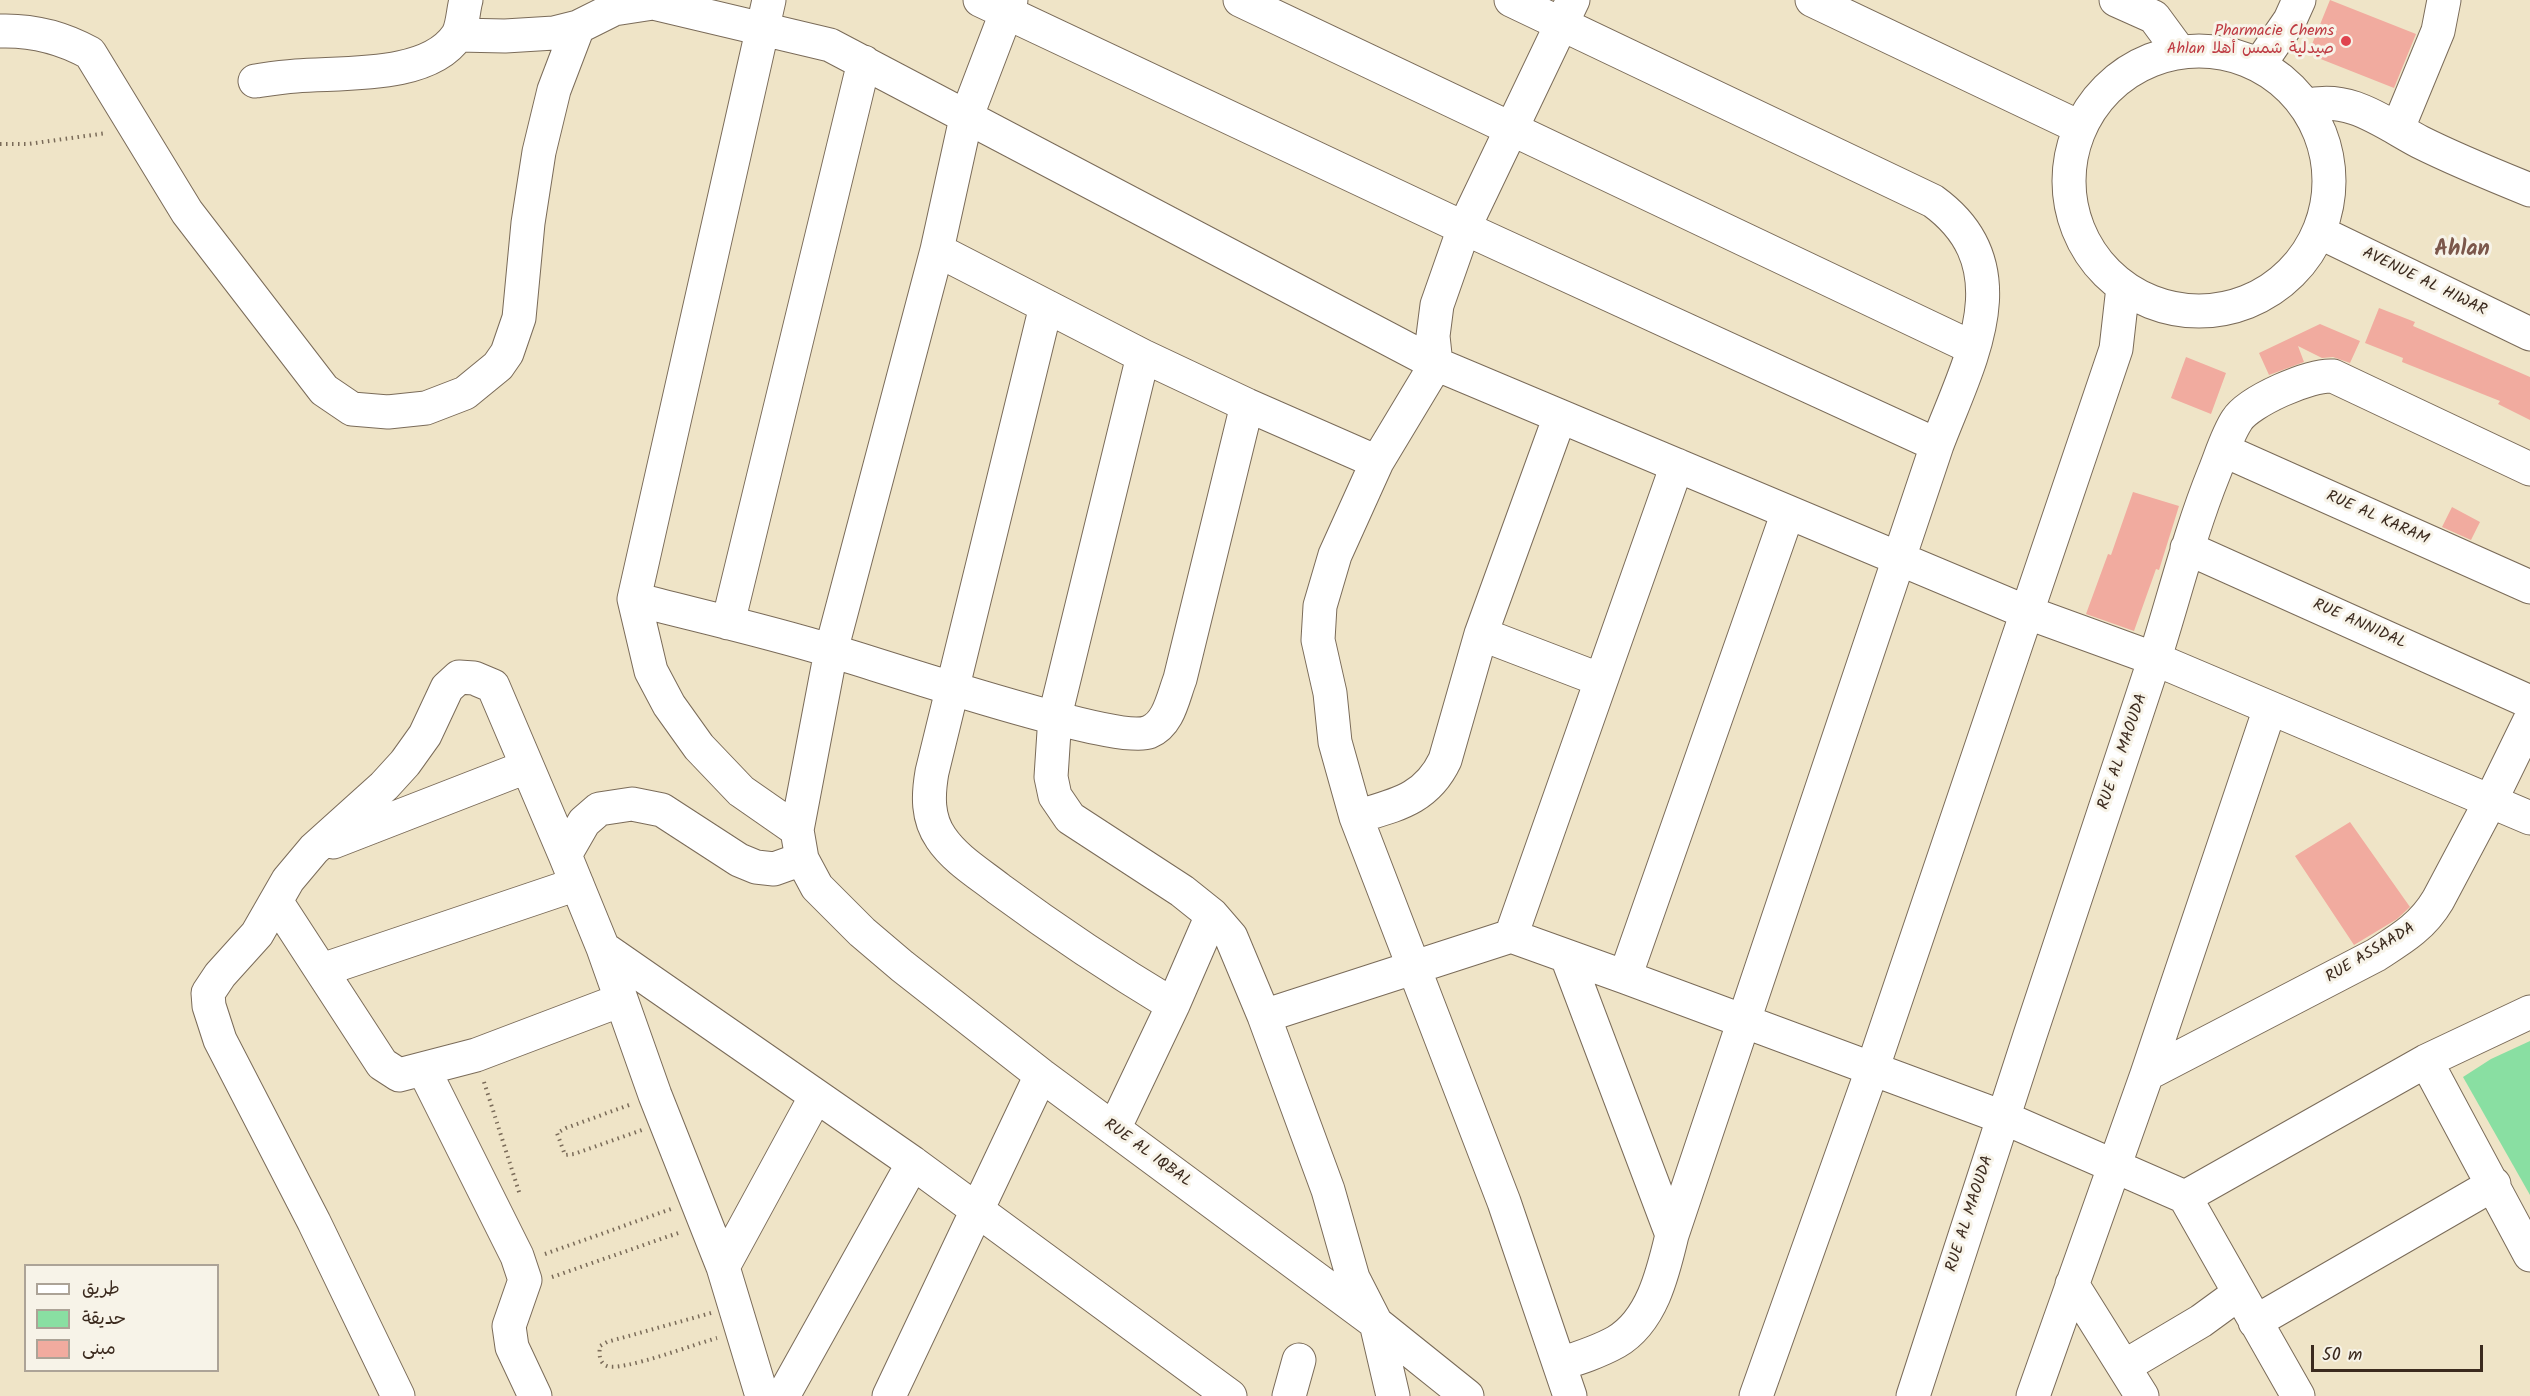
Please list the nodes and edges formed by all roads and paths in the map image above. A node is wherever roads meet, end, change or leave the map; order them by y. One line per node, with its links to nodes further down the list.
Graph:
1 (466, 0): 14 (street)
2 (1240, 0): 24 (street)
3 (1510, 0): 10 (street)
4 (1812, 0): 22 (street)
5 (2116, 0): 8 (street)
6 (2444, 0): 23 (street)
7 (999, 4): 20 (street); 27 (street)
8 (2157, 9): 15 (street)
9 (2295, 10): 17 (street); 19 (street)
10 (1568, 12): 24 (street); 34 (street)
11 (765, 14): 12 (street); 16 (street); 49 (street)
12 (578, 27): 14 (street); 21 (street)
13 (0, 31): 21 (street)
14 (458, 35): 18 (street)
15 (2179, 51): 17 (street); 22 (street)
16 (864, 62): 20 (street); 51 (street)
17 (2259, 66): 19 (street)
18 (255, 81)
19 (2297, 96): 23 (street); 28 (street)
20 (966, 118): 29 (street); 37 (street)
21 (136, 126): 25 (path)
22 (2079, 128): 30 (street)
23 (2398, 128): 26 (street)
24 (1513, 129): 27 (street); 34 (street)
25 (0, 144)
26 (2530, 190)
27 (1464, 228): 37 (street); 40 (street)
28 (2319, 232): 32 (street); 33 (street, AVENUE AL HIWAR)
29 (937, 250): 31 (street); 53 (street)
30 (2123, 287): 32 (street); 35 (street)
31 (1046, 306): 36 (street); 56 (street)
32 (2164, 307): 35 (street)
33 (2530, 334)
34 (1973, 348): 40 (street)
35 (2116, 349): 50 (street)
36 (1143, 356): 38 (street); 59 (street)
37 (1436, 364): 39 (street); 42 (street)
38 (1246, 405): 42 (street); 59 (street)
39 (1560, 416): 43 (street); 52 (street)
40 (1937, 445): 47 (street)
41 (2223, 450): 44 (street, RUE AL MAOUDA); 46 (street, RUE AL MAOUDA); 48 (street, RUE AL KARAM)
42 (1377, 462): 63 (street)
43 (1677, 465): 45 (street); 55 (street)
44 (2530, 469)
45 (1788, 512): 47 (street); 75 (street)
46 (2187, 548): 54 (street, RUE AL MAOUDA); 57 (street, RUE ANNIDAL)
47 (1901, 558): 50 (street); 80 (street)
48 (2530, 587)
49 (634, 599): 51 (street); 65 (street)
50 (2026, 612): 54 (street); 84 (street)
51 (728, 623): 53 (street)
52 (1481, 634): 55 (street); 63 (street)
53 (831, 651): 56 (street); 65 (street)
54 (2155, 659): 58 (street); 89 (street, RUE AL MAOUDA)
55 (1601, 680): 70 (street)
56 (951, 688): 59 (street); 77 (street)
57 (2530, 702)
58 (2270, 708): 62 (street); 85 (street)
59 (1055, 716): 69 (street)
60 (2530, 720): 62 (street, RUE ASSAADA)
61 (526, 767): 66 (street); 66 (street); 67 (street)
62 (2490, 802): 64 (street); 85 (street, RUE ASSAADA)
63 (1356, 817): 73 (street)
64 (2530, 819)
65 (800, 844): 67 (street); 86 (street, RUE AL IQBAL)
66 (314, 849): 68 (street)
67 (571, 870): 71 (street); 74 (street)
68 (276, 901): 74 (street); 111 (street)
69 (1212, 915): 77 (street); 79 (street)
70 (1511, 936): 72 (street); 73 (street)
71 (603, 948): 76 (street); 87 (street)
72 (1567, 957): 75 (street); 98 (street)
73 (1413, 967): 79 (street); 109 (street)
74 (322, 970): 83 (street)
75 (1625, 976): 80 (street)
76 (621, 1000): 81 (street); 88 (street)
77 (1173, 1005): 90 (street)
78 (2530, 1011): 82 (street)
79 (1264, 1016): 107 (street)
80 (1745, 1022): 84 (street); 98 (street)
81 (476, 1055): 83 (street); 95 (path)
82 (2426, 1061): 93 (street); 94 (street)
83 (424, 1070): 112 (street)
84 (1872, 1070): 89 (street); 121 (street)
85 (2147, 1074): 92 (street)
86 (1041, 1075): 90 (street, RUE AL IQBAL); 96 (street)
87 (816, 1096): 91 (street); 101 (street)
88 (660, 1108): 88 (path); 97 (street)
89 (2002, 1117): 92 (street); 122 (street, RUE AL MAOUDA)
90 (1114, 1129): 107 (street, RUE AL IQBAL)
91 (913, 1163): 96 (street); 114 (street)
92 (2115, 1166): 94 (street); 103 (street)
93 (2494, 1184): 99 (street); 106 (street)
94 (2185, 1197): 104 (street)
95 (521, 1200)
96 (976, 1209): 115 (street); 116 (street)
97 (702, 1211): 100 (path); 101 (street); 102 (path)
98 (1672, 1235): 109 (street)
99 (2530, 1255)
100 (539, 1256)
101 (723, 1267): 105 (street)
102 (548, 1277)
103 (2072, 1284): 110 (street); 123 (street)
104 (2238, 1294): 106 (street); 110 (street)
105 (739, 1318): 105 (path); 113 (street)
106 (2255, 1322): 125 (street)
107 (1376, 1323): 118 (street); 119 (street, RUE AL IQBAL)
108 (1299, 1360): 117 (street)
109 (1560, 1364): 120 (street)
110 (2125, 1366): 124 (street)
111 (398, 1396)
112 (535, 1396)
113 (762, 1396)
114 (783, 1396)
115 (889, 1396)
116 (1230, 1396)
117 (1289, 1396)
118 (1393, 1396)
119 (1467, 1396)
120 (1570, 1396)
121 (1756, 1396)
122 (1913, 1396)
123 (2033, 1396)
124 (2142, 1396)
125 (2298, 1396)

